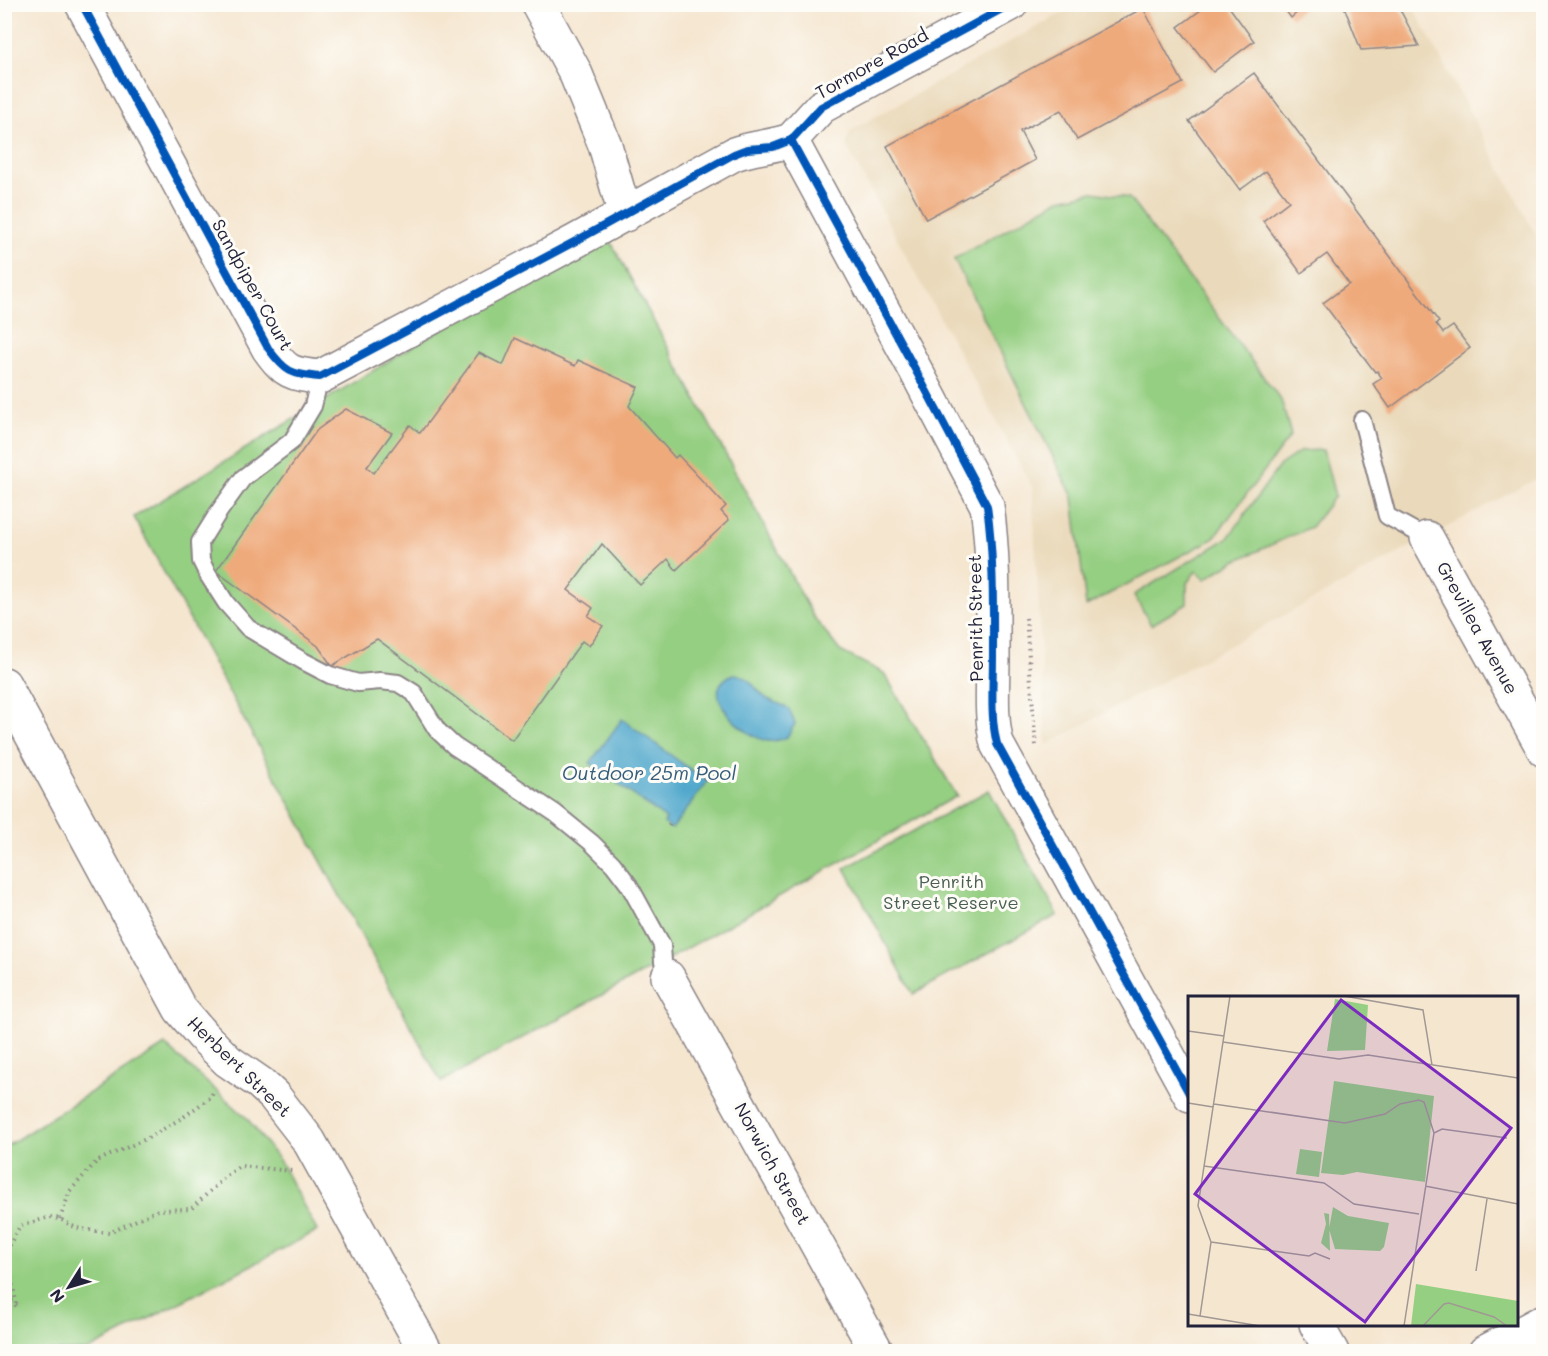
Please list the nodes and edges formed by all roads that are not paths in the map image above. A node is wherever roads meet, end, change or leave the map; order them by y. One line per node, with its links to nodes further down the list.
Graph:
1 (82, 4): 6 (street, Sandpiper Court)
2 (538, 4): 5 (street)
3 (1011, 4): 4 (street, Tormore Road)
4 (791, 140): 5 (street); 12 (street, Penrith Street)
5 (637, 208): 6 (street)
6 (321, 377): 11 (lane)
7 (1362, 420): 8 (lane)
8 (1427, 538): 10 (street, Grevillea Avenue)
9 (4, 684): 15 (street, Herbert Street)
10 (1544, 750)
11 (668, 976): 16 (street, Norwich Street)
12 (1188, 1091)
13 (1544, 1321): 18 (street)
14 (1317, 1326): 17 (street)
15 (426, 1352)
16 (877, 1352)
17 (1332, 1352)
18 (1485, 1352)

